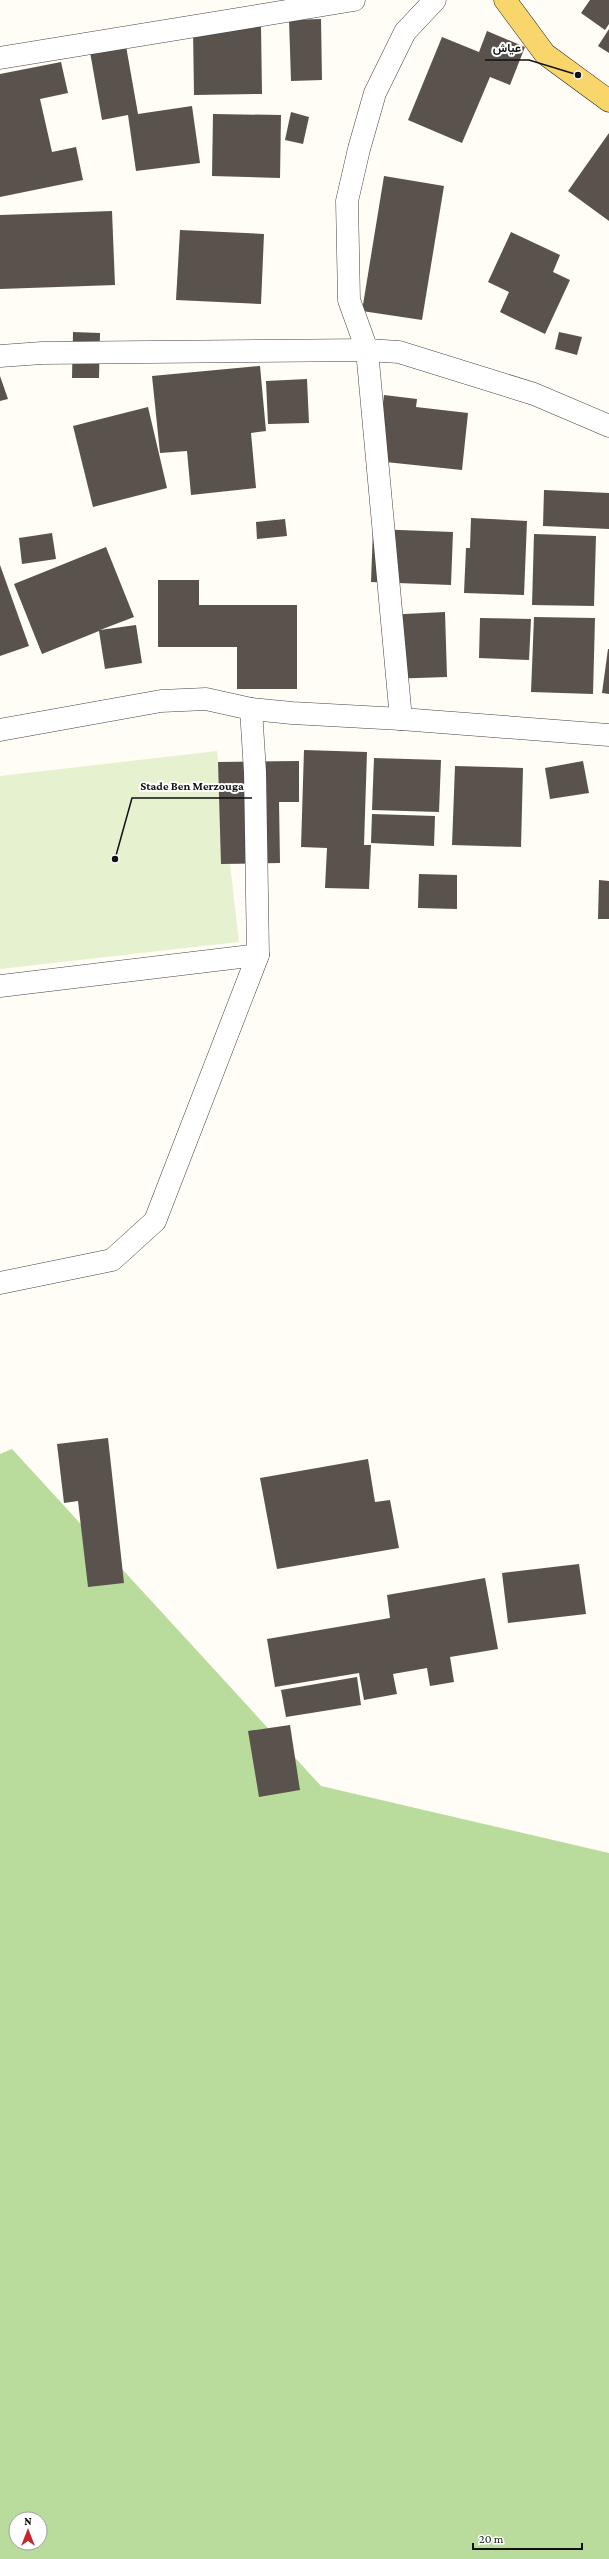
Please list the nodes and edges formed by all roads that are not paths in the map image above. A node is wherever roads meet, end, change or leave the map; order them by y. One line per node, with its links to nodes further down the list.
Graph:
1 (354, 0): 4 (street)
2 (436, 0): 6 (street)
3 (505, 0): 5 (main road)
4 (0, 58)
5 (609, 101)
6 (367, 350): 7 (street); 8 (street); 10 (street)
7 (0, 356)
8 (609, 426)
9 (251, 709): 10 (street); 11 (street); 13 (street)
10 (401, 719): 12 (street)
11 (0, 730)
12 (609, 735)
13 (258, 955): 14 (street); 15 (street)
14 (0, 986)
15 (0, 1283)

